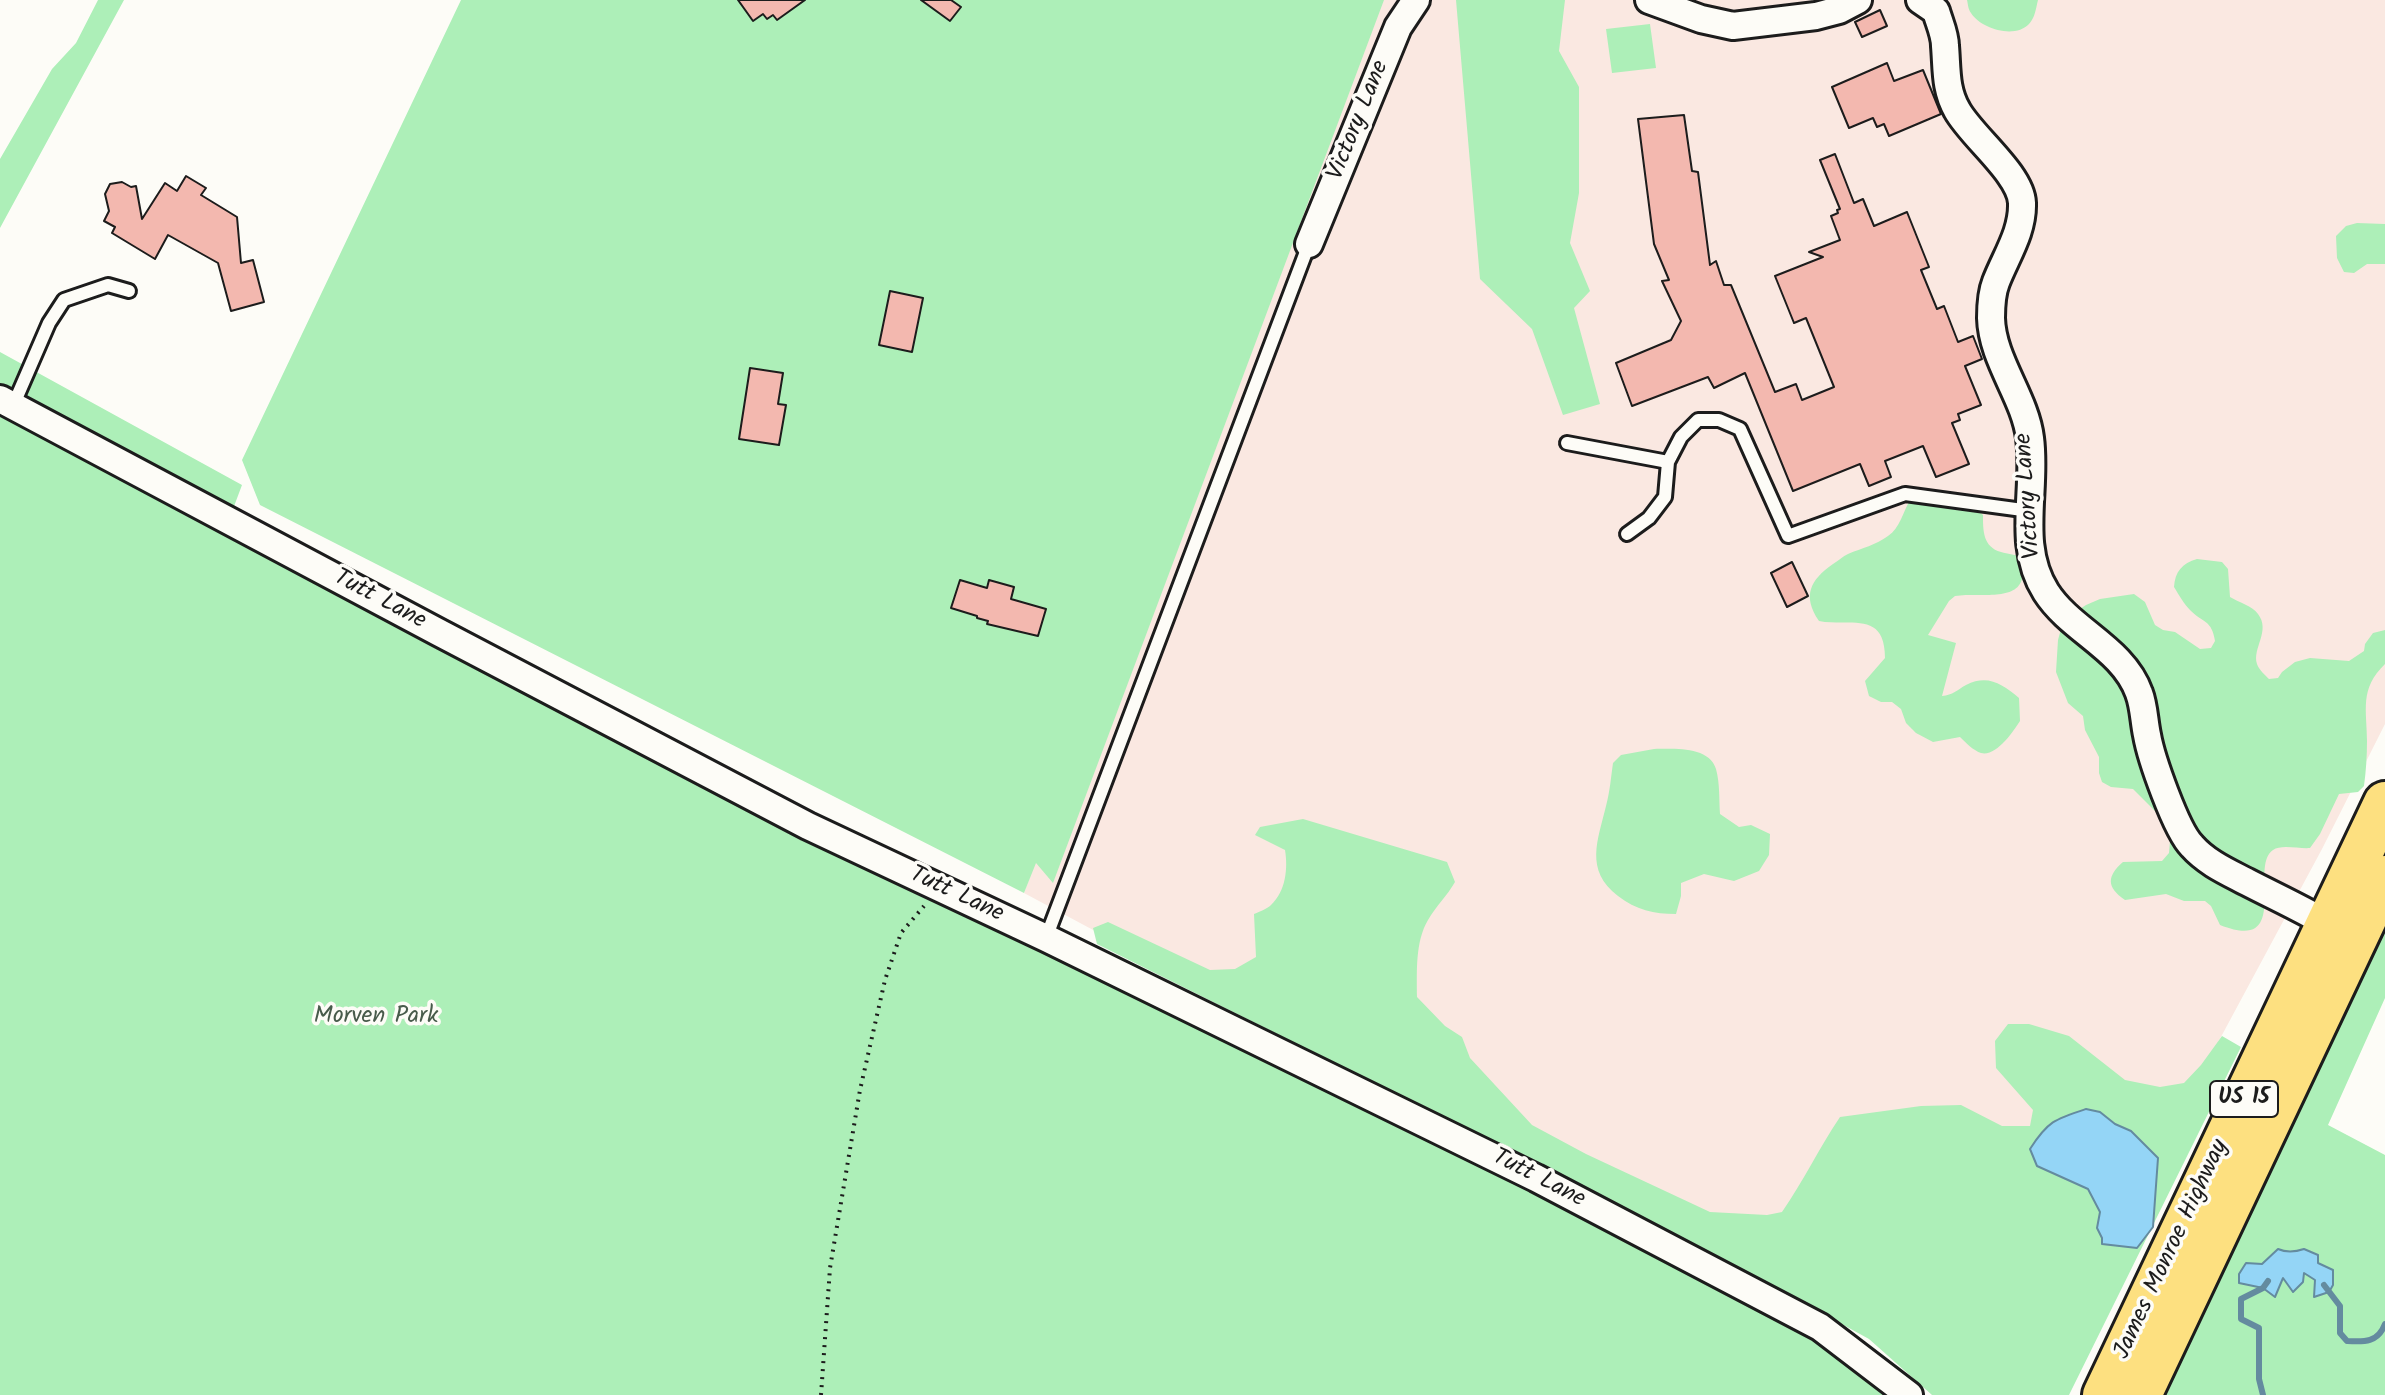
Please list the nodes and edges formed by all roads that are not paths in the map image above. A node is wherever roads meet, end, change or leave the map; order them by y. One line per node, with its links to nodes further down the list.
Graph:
1 (1416, 0): 5 (street, Victory Lane)
2 (1649, 0): 3 (street)
3 (1856, 0)
4 (1920, 0): 10 (street, Victory Lane)
5 (1309, 244): 15 (lane)
6 (129, 291): 7 (lane)
7 (7, 403): 15 (street, Tutt Lane)
8 (1567, 443): 9 (lane)
9 (1668, 462): 10 (lane); 11 (lane)
10 (2030, 511): 14 (street, Victory Lane)
11 (1627, 534)
12 (2385, 803): 14 (highway, James Monroe Highway / US 15)
13 (2385, 877): 14 (highway, James Monroe Highway / US 15)
14 (2341, 932): 17 (highway, James Monroe Highway / US 15); 18 (highway, James Monroe Highway / US 15)
15 (1046, 938): 16 (street, Tutt Lane)
16 (1909, 1395)
17 (2104, 1395)
18 (2140, 1395)

